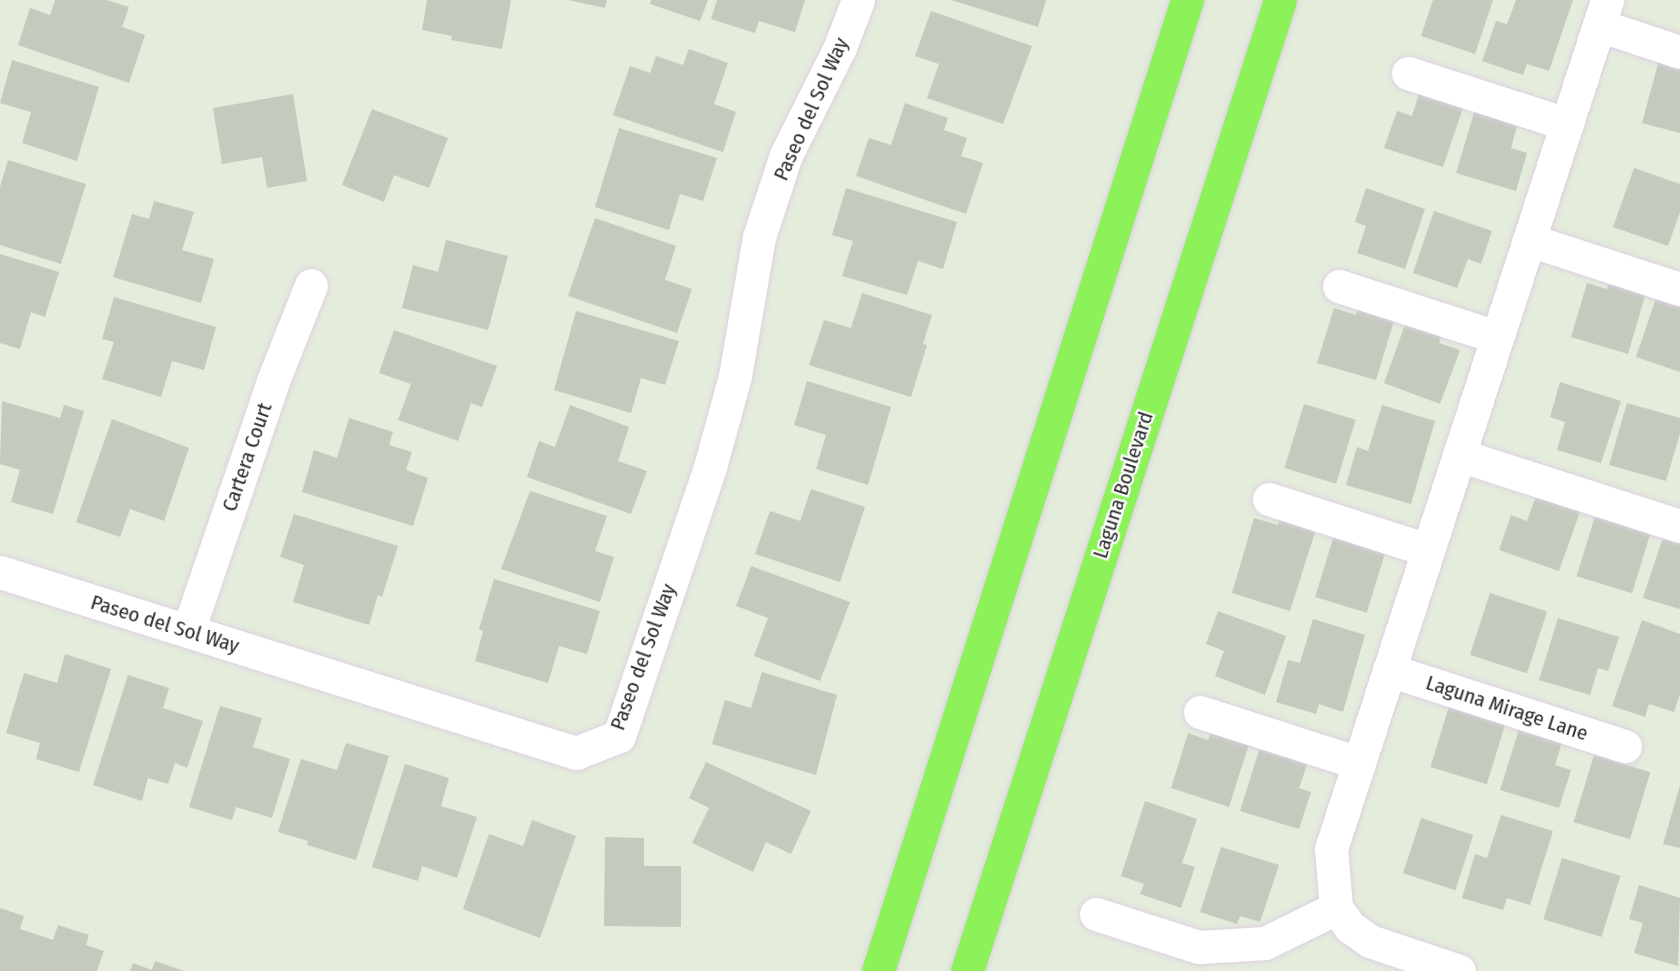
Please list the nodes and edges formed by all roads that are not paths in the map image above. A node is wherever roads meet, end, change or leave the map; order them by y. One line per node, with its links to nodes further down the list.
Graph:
1 (858, 0): 18 (street, Paseo del Sol Way)
2 (1187, 0): 27 (main road)
3 (1280, 0): 28 (main road, Laguna Boulevard)
4 (1603, 13): 5 (street); 7 (street)
5 (1680, 52)
6 (1408, 73): 7 (street)
7 (1567, 123): 8 (street)
8 (1529, 240): 11 (street); 12 (street)
9 (311, 285): 18 (street, Cartera Court)
10 (1339, 286): 12 (street)
11 (1680, 289)
12 (1497, 337): 13 (street)
13 (1459, 455): 15 (street); 16 (street)
14 (1269, 499): 16 (street)
15 (1680, 526)
16 (1428, 550): 19 (street)
17 (0, 572): 18 (street, Paseo del Sol Way)
18 (188, 632)
19 (1389, 670): 21 (street, Laguna Mirage Lane); 22 (street)
20 (1200, 712): 22 (street)
21 (1625, 746)
22 (1359, 763): 23 (street)
23 (1336, 908): 25 (street); 26 (street)
24 (1096, 914): 25 (street)
25 (1195, 959)
26 (1439, 968)
27 (878, 971)
28 (967, 971)

